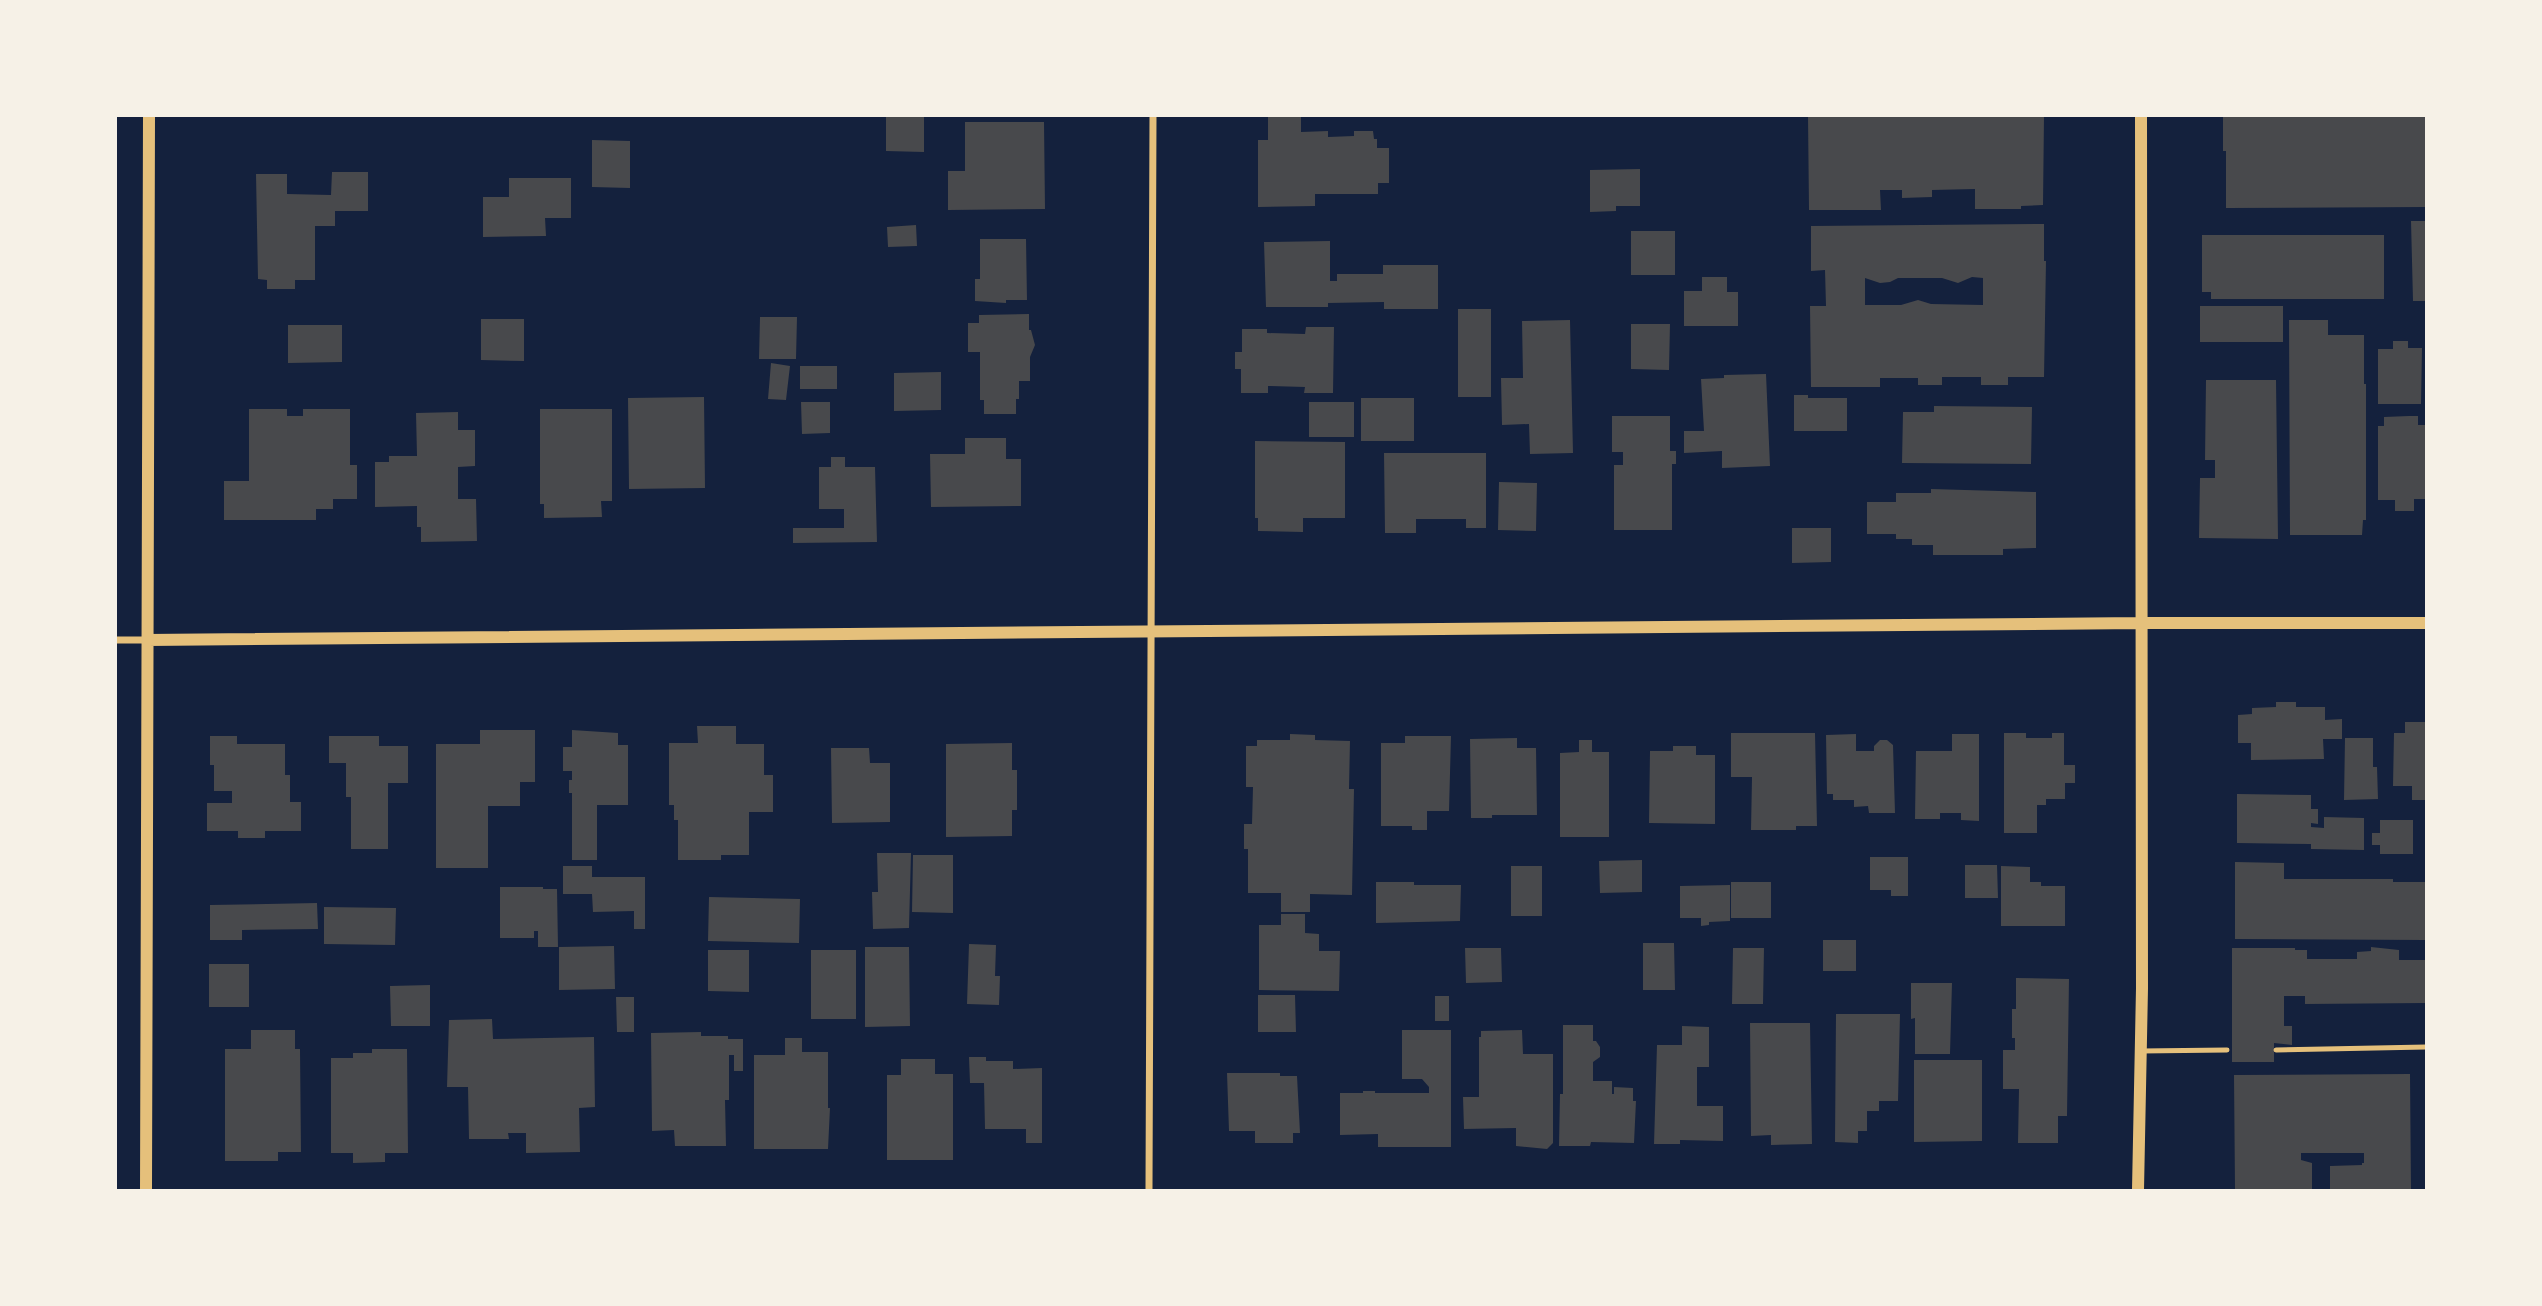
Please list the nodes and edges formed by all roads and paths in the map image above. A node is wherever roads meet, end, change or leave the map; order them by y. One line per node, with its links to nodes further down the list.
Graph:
1 (149, 116): 8 (street)
2 (1153, 116): 6 (street)
3 (2141, 116): 4 (street)
4 (2142, 623): 5 (street); 6 (street); 12 (street)
5 (2427, 623)
6 (1151, 632): 8 (street); 14 (street)
7 (116, 640): 8 (street)
8 (147, 640): 13 (street)
9 (2427, 1047): 11 (lane)
10 (2227, 1050): 12 (lane)
11 (2276, 1050)
12 (2141, 1051): 15 (street)
13 (146, 1191)
14 (1149, 1191)
15 (2138, 1191)

